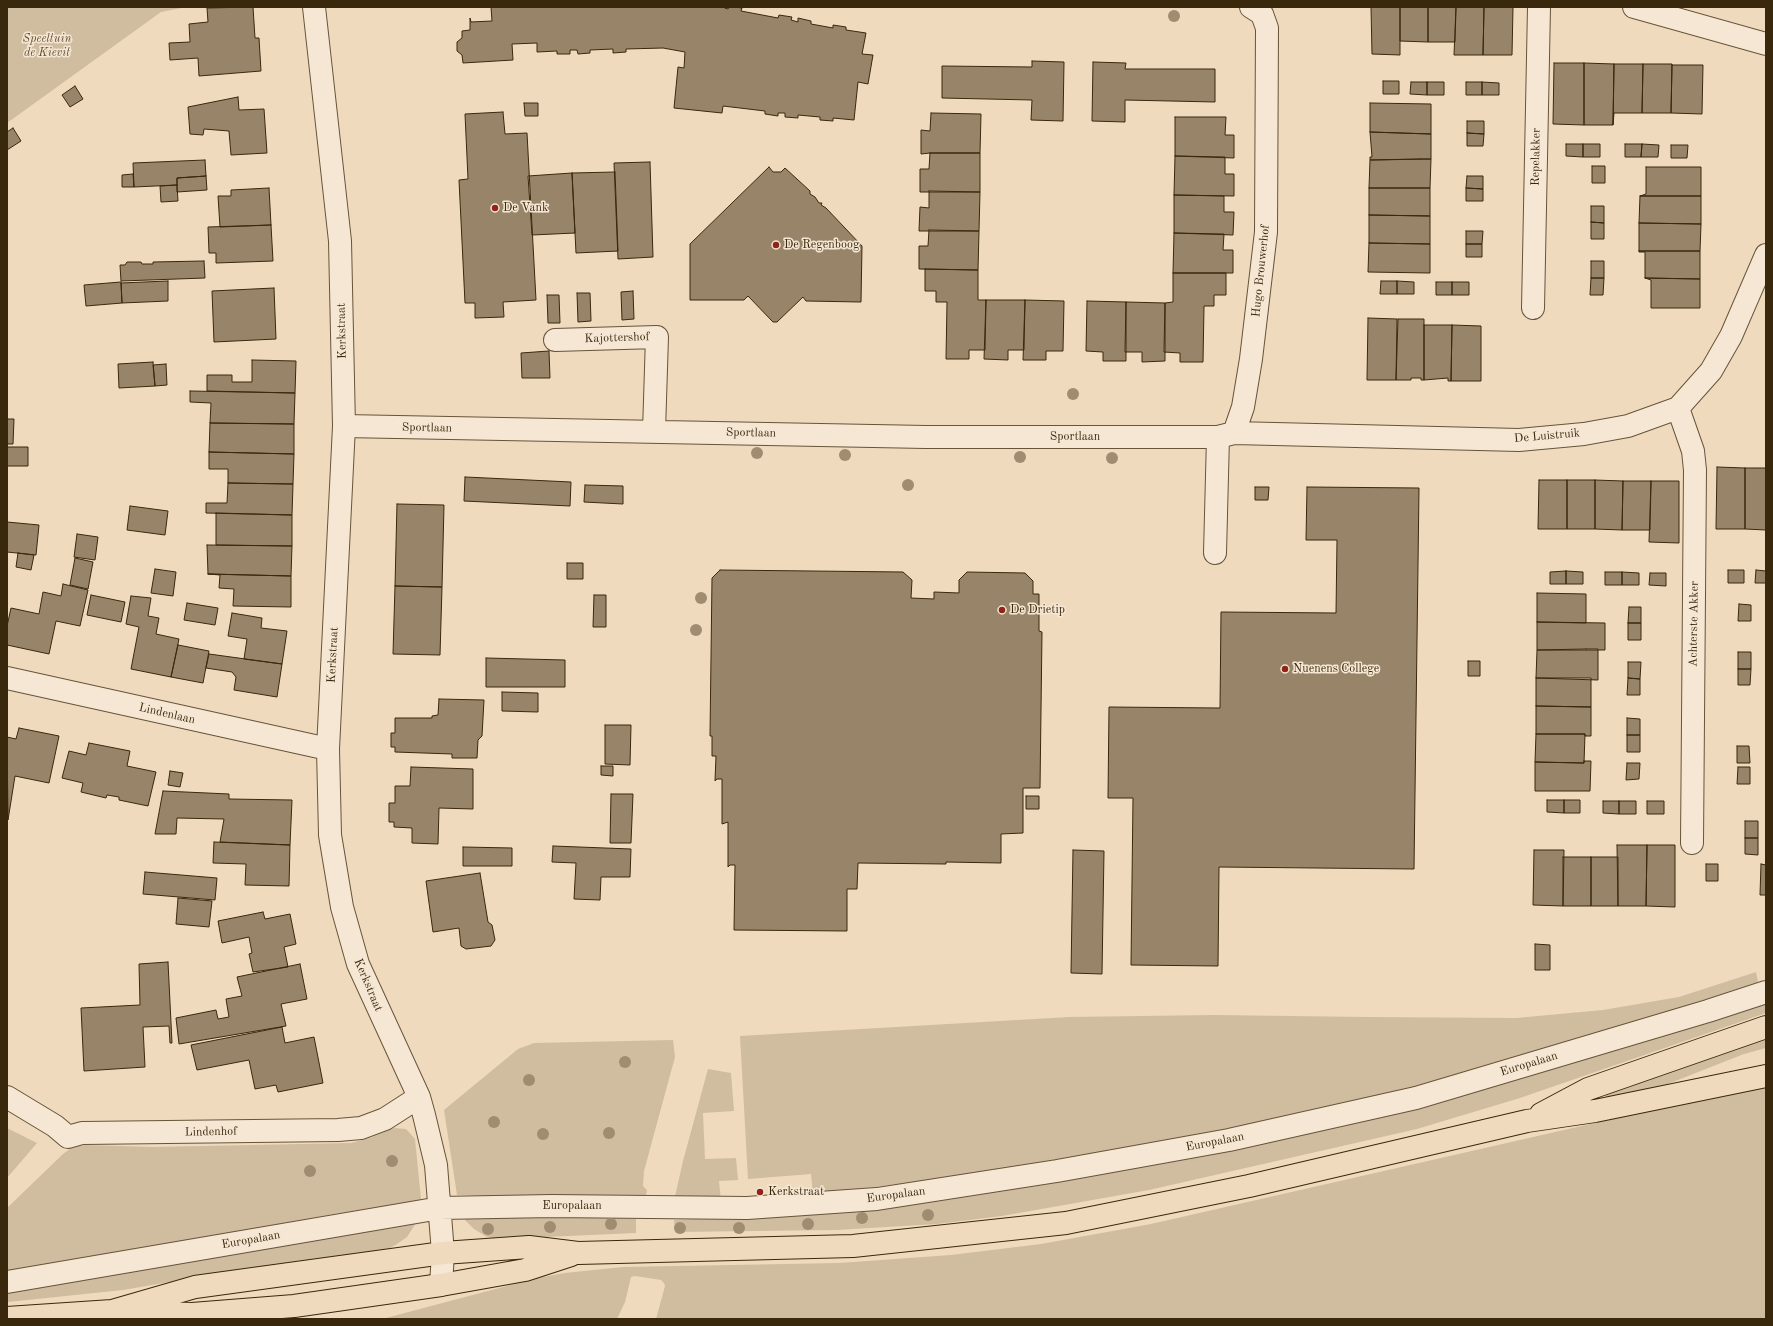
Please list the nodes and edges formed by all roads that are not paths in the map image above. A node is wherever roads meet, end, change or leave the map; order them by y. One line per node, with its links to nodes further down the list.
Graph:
1 (314, 7): 10 (street, Kerkstraat)
2 (1251, 7): 12 (street, Hugo Brouwerhof)
3 (1539, 7): 7 (street, Repelakker)
4 (1634, 7): 5 (street)
5 (1766, 44)
6 (1766, 256): 9 (street, De Luistruik)
7 (1533, 308)
8 (554, 340): 11 (street, Kajottershof)
9 (1678, 408): 12 (street, De Luistruik); 16 (street, Achterste Akker)
10 (344, 426): 11 (street, Sportlaan); 15 (street, Kerkstraat)
11 (654, 431): 12 (street, Sportlaan)
12 (1226, 435): 13 (street, Hugo Brouwerhof)
13 (1215, 553)
14 (7, 678): 15 (street, Lindenlaan)
15 (328, 749): 21 (street, Kerkstraat)
16 (1692, 843)
17 (1766, 992): 23 (street, Europalaan)
18 (1766, 1027): 22 (main road)
19 (1766, 1076): 22 (main road)
20 (7, 1097): 21 (street, Lindenhof)
21 (420, 1097): 23 (street, Kerkstraat)
22 (1527, 1121): 25 (main road)
23 (440, 1208): 24 (street, Kerkstraat); 26 (street, Europalaan)
24 (443, 1253): 25 (main road); 27 (street, Kerkstraat); 28 (main road)
25 (578, 1253): 27 (main road)
26 (7, 1282)
27 (441, 1285): 28 (main road)
28 (112, 1311): 29 (main road)
29 (7, 1318)

